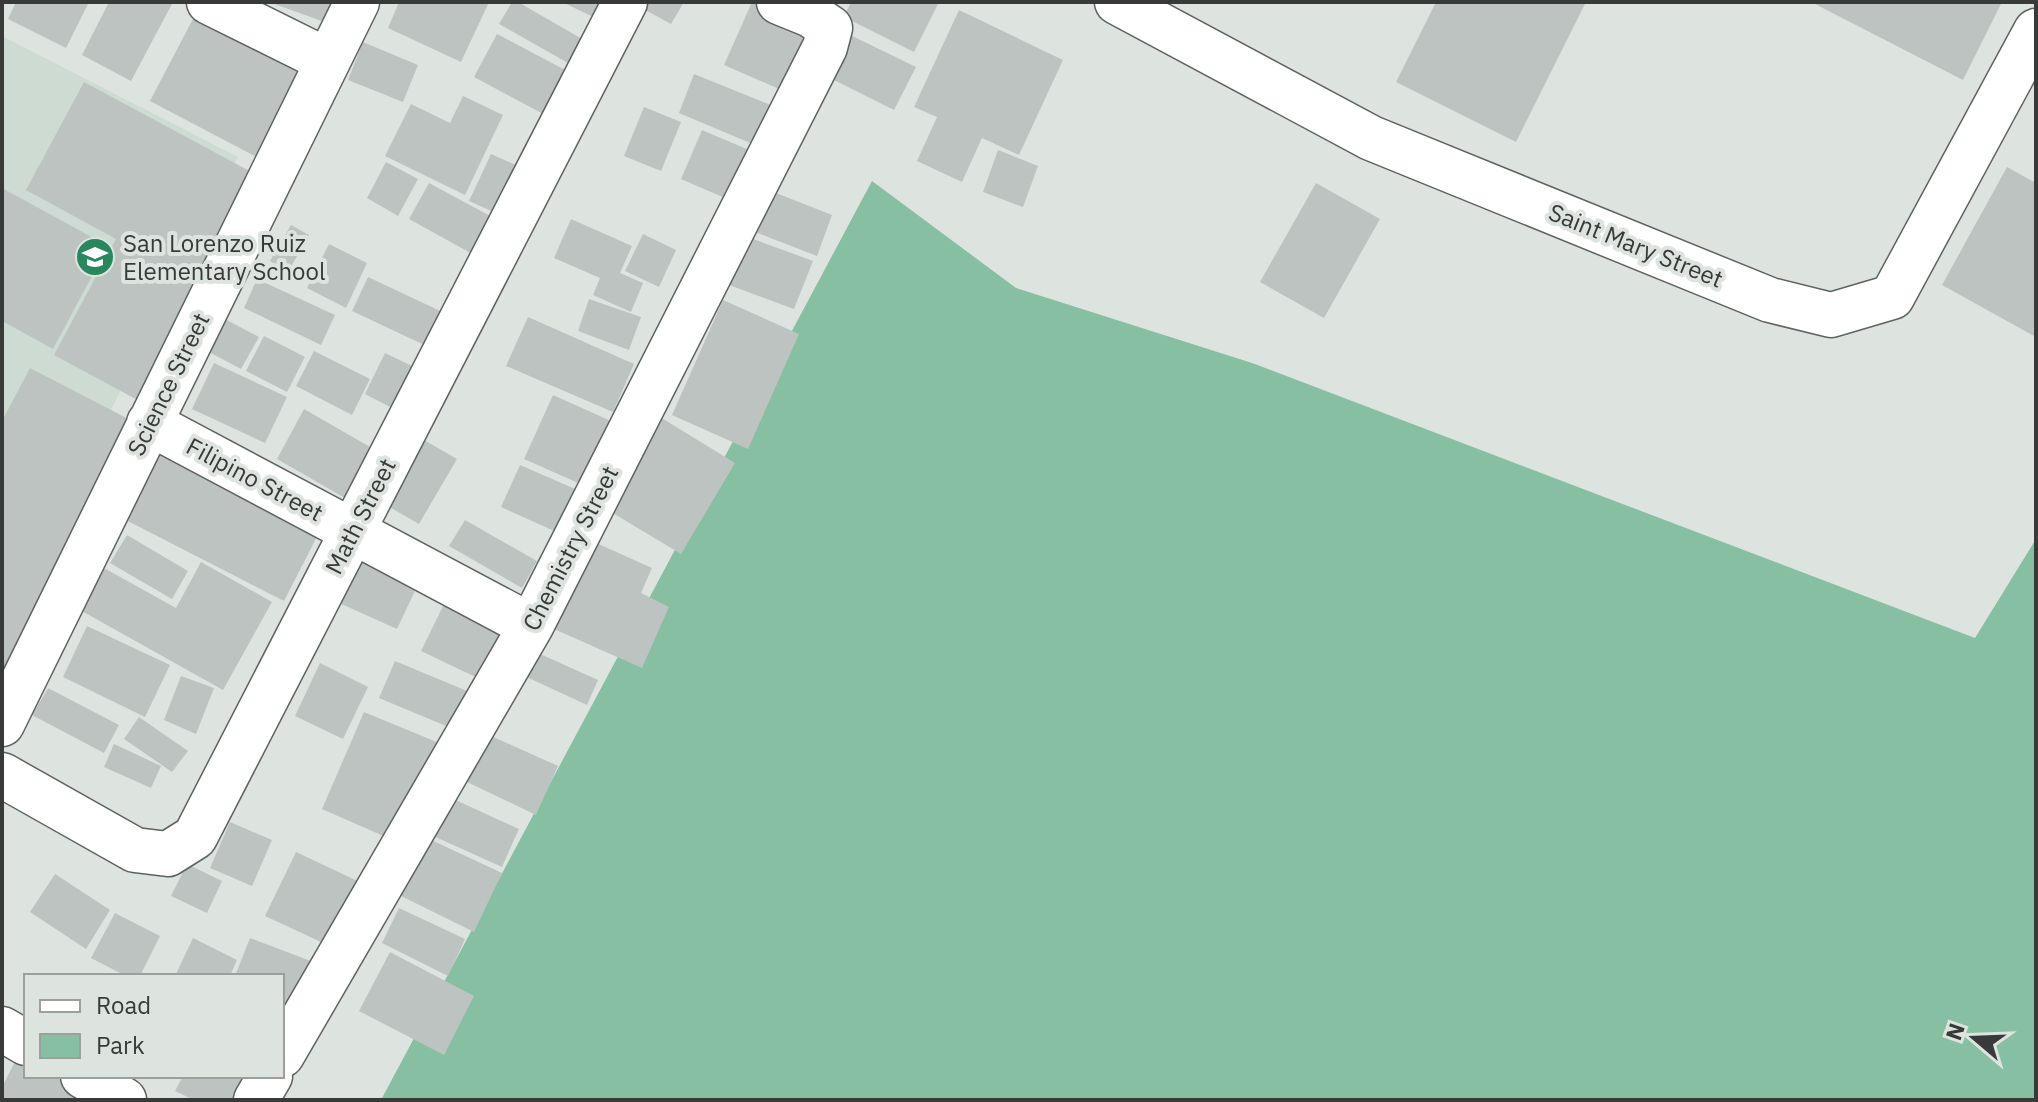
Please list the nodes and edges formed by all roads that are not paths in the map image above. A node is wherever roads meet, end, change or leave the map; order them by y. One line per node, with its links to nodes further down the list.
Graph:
1 (209, 2): 7 (street)
2 (357, 2): 7 (street, Science Street)
3 (625, 2): 9 (street, Math Street)
4 (779, 2): 10 (street, Chemistry Street)
5 (1117, 2): 6 (street, Saint Mary Street)
6 (2036, 31)
7 (328, 61): 8 (street, Science Street)
8 (149, 423): 9 (street, Filipino Street); 11 (street, Science Street)
9 (352, 531): 10 (street, Filipino Street); 12 (street, Math Street)
10 (531, 626): 15 (street, Chemistry Street)
11 (6, 707)
12 (2, 775)
13 (2, 1029): 14 (street)
14 (24, 1042)
15 (284, 1052)
16 (86, 1078): 18 (street)
17 (269, 1078): 19 (street)
18 (124, 1100)
19 (256, 1100)

